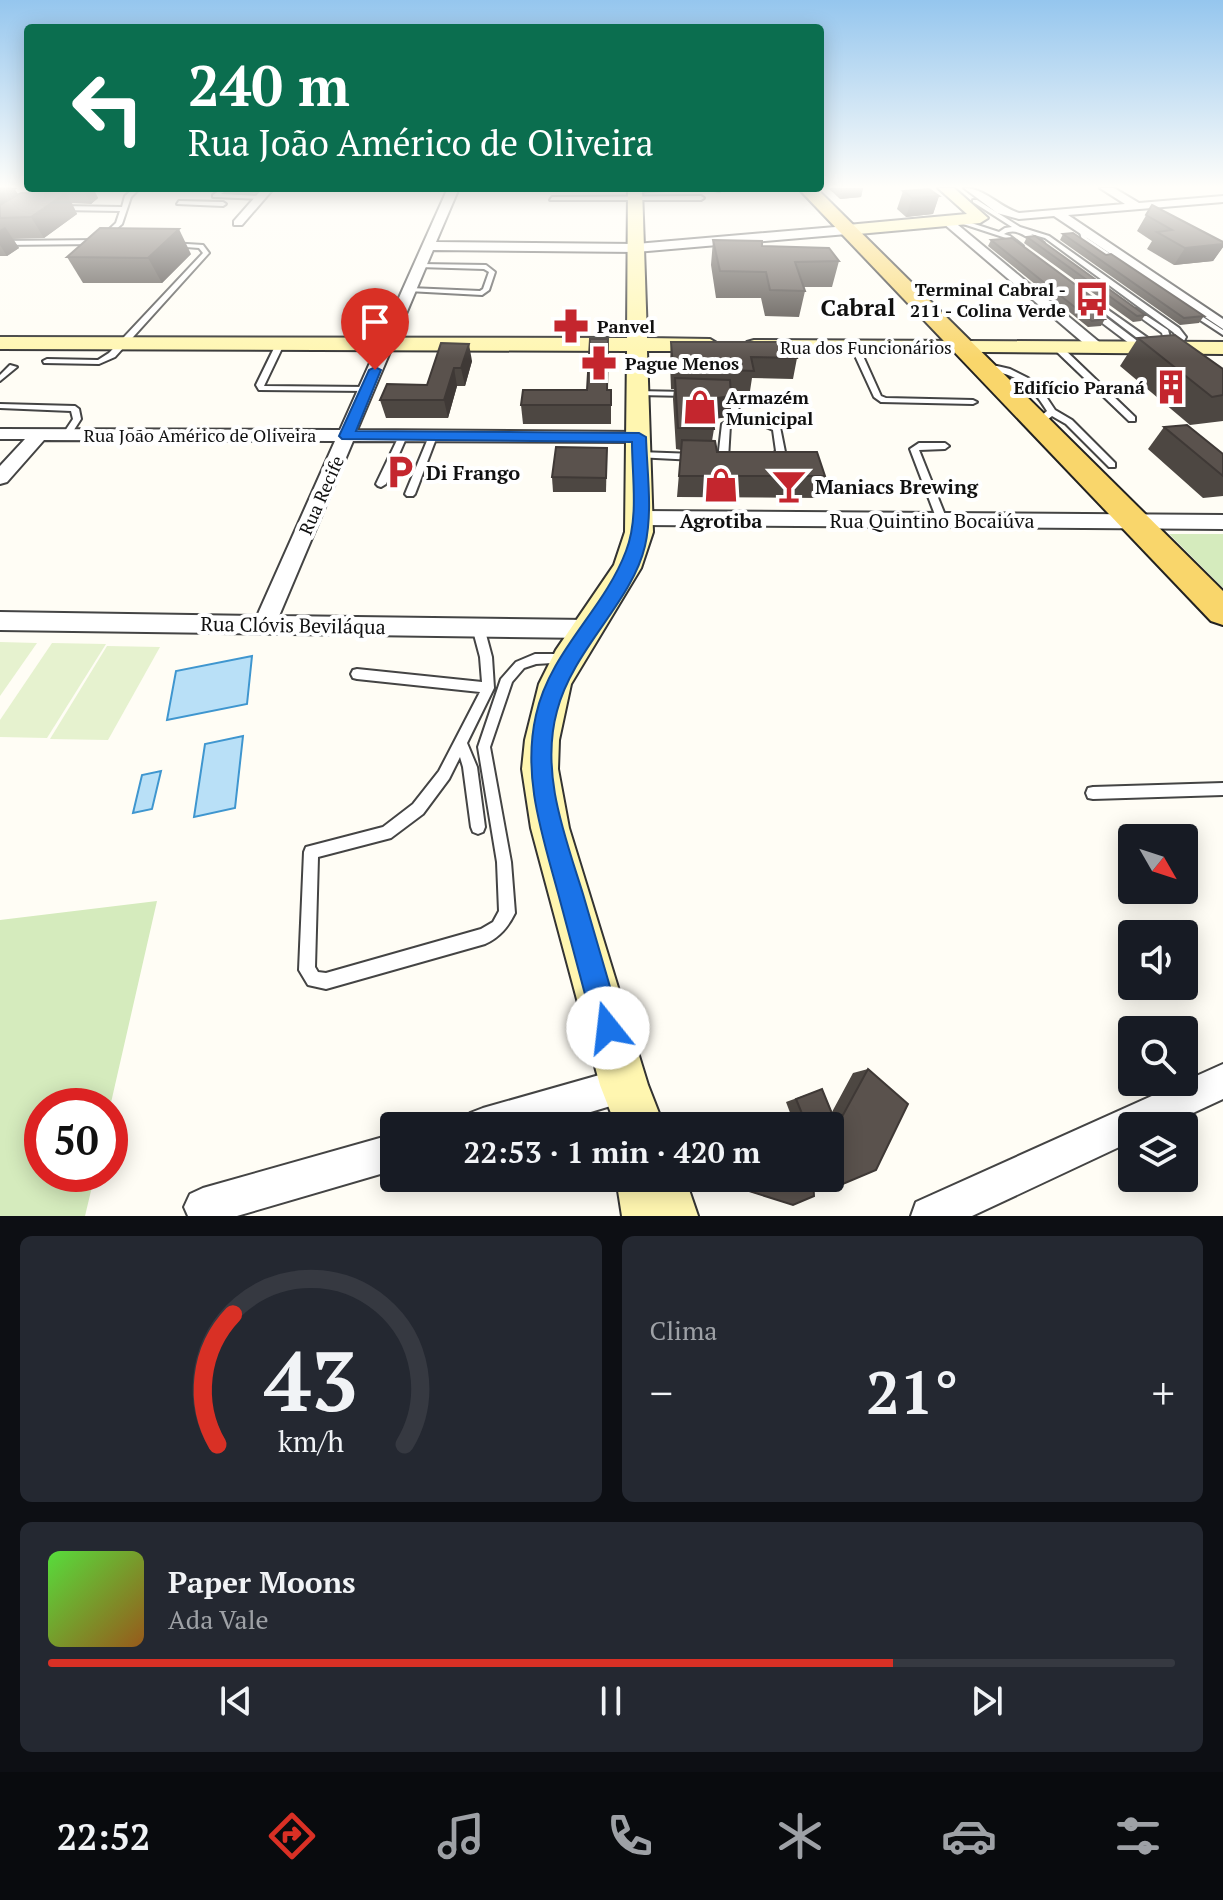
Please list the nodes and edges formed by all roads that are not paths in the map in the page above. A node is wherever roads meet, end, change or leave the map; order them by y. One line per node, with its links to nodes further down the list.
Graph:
1 (180, 245): 23 (lane)
2 (636, 245): 13 (street)
3 (674, 245): 13 (street)
4 (862, 245): 33 (main road)
5 (980, 245): 31 (street)
6 (1008, 245): 14 (lane)
7 (1018, 245): 15 (lane)
8 (1052, 245): 32 (lane)
9 (1058, 245): 32 (lane)
10 (1092, 245): 22 (lane)
11 (1104, 245): 20 (street)
12 (429, 246): 13 (street); 16 (street, Rua Recife)
13 (636, 248): 27 (street)
14 (1019, 254)
15 (1032, 256)
16 (421, 266): 17 (street, Rua Recife); 17 (lane)
17 (410, 290): 26 (street, Rua Recife)
18 (1082, 294): 32 (lane)
19 (1085, 305): 32 (lane)
20 (1223, 325)
21 (0, 333): 23 (street, Rua dos Funcionários)
22 (1223, 333)
23 (125, 341): 24 (street, Rua dos Funcionários); 25 (street, Rua dos Funcionários); 34 (lane)
24 (281, 342): 26 (street, Rua dos Funcionários); 38 (lane)
25 (0, 343)
26 (387, 343): 27 (street, Rua dos Funcionários); 38 (street, Rua Recife)
27 (637, 345): 28 (street, Rua dos Funcionários); 39 (street)
28 (855, 347): 33 (street, Rua dos Funcionários); 42 (lane)
29 (1223, 348): 32 (street, Rua dos Funcionários)
30 (1059, 349): 31 (street, Rua dos Funcionários); 33 (street, Rua dos Funcionários); 45 (lane)
31 (1099, 349): 32 (street, Rua dos Funcionários)
32 (1173, 354): 36 (street)
33 (972, 357): 44 (main road)
34 (47, 361)
35 (13, 367): 37 (lane)
36 (1223, 370)
37 (0, 379)
38 (367, 389): 50 (street, Rua Recife)
39 (638, 393): 40 (lane); 53 (street)
40 (696, 394)
41 (711, 394): 46 (lane)
42 (973, 402)
43 (0, 406): 49 (lane)
44 (1044, 418): 58 (lane); 64 (main road)
45 (1132, 419)
46 (735, 420): 56 (lane); 57 (lane)
47 (0, 434): 48 (street, Rua João Américo de Oliveira)
48 (39, 434): 49 (street, Rua João Américo de Oliveira); 59 (street)
49 (67, 434): 50 (street, Rua João Américo de Oliveira)
50 (347, 436): 51 (street, Rua João Américo de Oliveira); 68 (street, Rua Recife)
51 (403, 436): 52 (street, Rua João Américo de Oliveira); 60 (lane)
52 (433, 436): 53 (street, Rua João Américo de Oliveira); 61 (lane)
53 (639, 446): 57 (lane); 62 (street)
54 (945, 446): 63 (lane)
55 (736, 458): 57 (lane)
56 (763, 458)
57 (723, 459)
58 (1112, 465)
59 (0, 478)
60 (381, 484)
61 (410, 494)
62 (640, 518): 63 (street, Rua Quintino Bocaiúva); 70 (street)
63 (942, 520): 64 (street, Rua Quintino Bocaiúva)
64 (1134, 521): 65 (street, Rua Quintino Bocaiúva); 66 (main road)
65 (1223, 522)
66 (1223, 612)
67 (0, 621): 68 (street, Rua Clóvis Beviláqua)
68 (264, 625): 69 (street, Rua Clóvis Beviláqua)
69 (478, 627): 70 (street, Rua Clóvis Beviláqua); 72 (lane)
70 (577, 644): 74 (lane); 80 (street)
71 (357, 674): 72 (lane)
72 (488, 688): 73 (lane)
73 (460, 741): 74 (lane); 75 (lane)
74 (484, 747): 75 (lane)
75 (470, 767): 78 (lane)
76 (1223, 789): 77 (lane)
77 (1093, 793)
78 (478, 827)
79 (1223, 1081): 87 (street)
80 (632, 1112)
81 (380, 1156): 84 (street)
82 (644, 1192): 85 (street)
83 (664, 1192): 86 (street)
84 (203, 1207)
85 (648, 1216)
86 (672, 1216)
87 (930, 1216)

